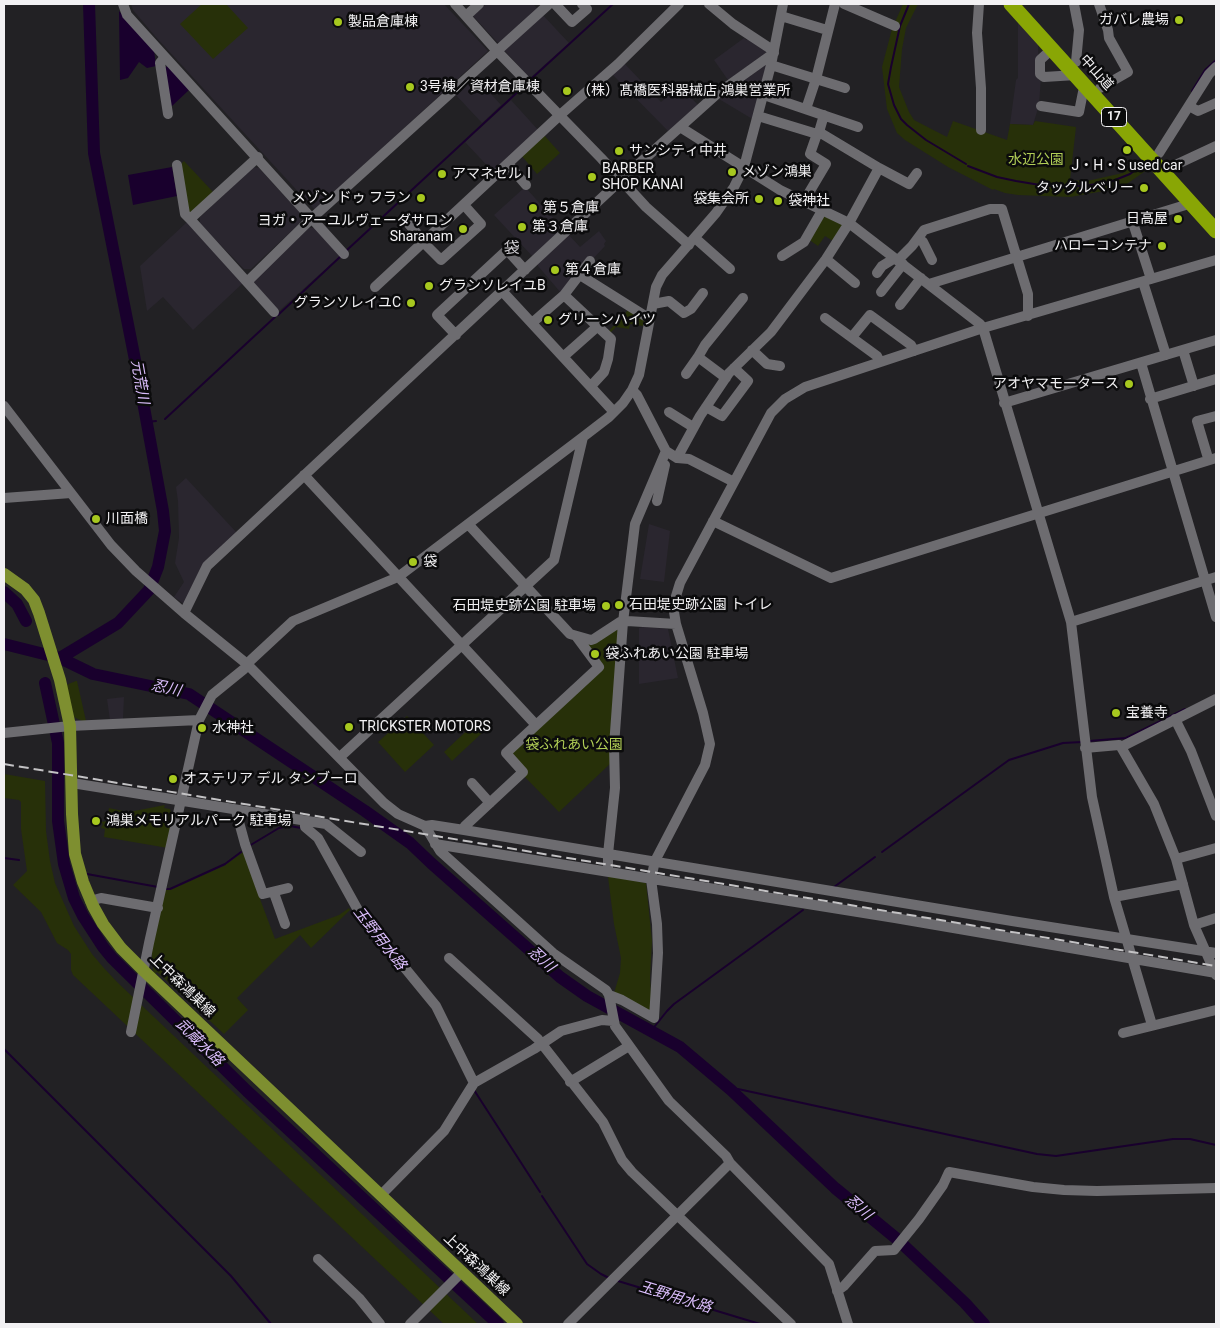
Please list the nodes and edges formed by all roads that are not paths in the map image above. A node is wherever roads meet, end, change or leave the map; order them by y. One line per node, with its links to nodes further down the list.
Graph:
1 (123, 4): 24 (street)
2 (455, 4): 17 (street)
3 (480, 4): 17 (street)
4 (548, 4): 22 (street)
5 (555, 4): 6 (street)
6 (582, 4)
7 (709, 4): 23 (street)
8 (783, 4): 18 (street)
9 (834, 4): 20 (street)
10 (844, 4): 19 (street)
11 (978, 4): 42 (street)
12 (1011, 4): 21 (highway, 中山道 / 17)
13 (1022, 4): 27 (highway, 中山道 / 17)
14 (1074, 4): 27 (street)
15 (1099, 4): 30 (street)
16 (671, 6): 37 (street)
17 (466, 16): 22 (street)
18 (781, 16): 20 (street); 23 (street)
19 (895, 26)
20 (827, 30): 28 (street)
21 (1052, 49): 27 (highway, 中山道 / 17); 27 (street)
22 (496, 50): 37 (street); 61 (street)
23 (774, 52): 25 (street); 41 (street)
24 (165, 57): 36 (street); 46 (street)
25 (771, 65): 28 (street); 31 (street)
26 (1216, 67): 34 (street)
27 (1076, 69): 30 (highway, 中山道 / 17)
28 (816, 79): 29 (street); 35 (street)
29 (845, 88)
30 (1094, 88): 33 (street); 45 (highway, 中山道 / 17); 56 (highway, 中山道 / 17)
31 (764, 95): 35 (street); 39 (street)
32 (1216, 103): 34 (street)
33 (1041, 106)
34 (1188, 106): 45 (street)
35 (806, 109): 38 (street)
36 (168, 114)
37 (560, 115): 47 (street); 53 (street)
38 (824, 115): 40 (street); 43 (street)
39 (758, 116): 43 (street); 49 (street)
40 (858, 126)
41 (680, 127): 49 (street); 53 (street)
42 (981, 130)
43 (818, 133): 51 (street); 55 (street)
44 (1216, 146): 50 (street)
45 (1159, 153): 50 (highway, 中山道 / 17)
46 (258, 158): 60 (street); 61 (street)
47 (508, 164): 54 (street); 57 (street)
48 (176, 165): 60 (street)
49 (744, 167): 55 (street); 68 (street)
50 (1171, 167): 59 (highway, 中山道 / 17)
51 (879, 168): 52 (street); 63 (street)
52 (916, 173)
53 (622, 179): 68 (street); 78 (street)
54 (526, 185)
55 (804, 201): 58 (street)
56 (1192, 203): 64 (street); 65 (highway, 中山道 / 17)
57 (464, 205): 67 (street); 67 (street)
58 (823, 209): 63 (street); 70 (street)
59 (1216, 216)
60 (190, 219): 83 (street)
61 (312, 219): 69 (street); 83 (street)
62 (406, 221): 67 (street)
63 (849, 223): 72 (street); 76 (street)
64 (1133, 223): 71 (street); 82 (street)
65 (1216, 231)
66 (918, 238): 71 (street); 73 (street); 76 (street)
67 (424, 242): 85 (street)
68 (692, 242): 77 (street); 91 (street)
69 (344, 254)
70 (782, 256)
71 (1017, 256): 81 (street); 94 (street)
72 (826, 259): 84 (street); 103 (street)
73 (932, 260)
74 (1216, 260): 82 (street)
75 (590, 261): 80 (street)
76 (899, 261): 79 (street); 81 (street); 87 (street)
77 (730, 269)
78 (525, 270): 86 (street); 100 (street)
79 (877, 273)
80 (580, 274): 89 (street); 96 (street)
81 (925, 281): 92 (street); 99 (street)
82 (1147, 281): 94 (street); 106 (street)
83 (247, 282): 93 (street)
84 (855, 283)
85 (375, 287)
86 (502, 291): 97 (street); 100 (street)
87 (881, 292)
88 (703, 293): 91 (street)
89 (564, 295): 97 (street); 98 (street)
90 (742, 298): 108 (street)
91 (653, 304): 96 (street)
92 (900, 305)
93 (274, 312)
94 (1028, 316): 99 (street)
95 (825, 318): 101 (street)
96 (650, 319): 118 (street)
97 (532, 323): 107 (street)
98 (598, 326): 107 (street); 116 (street)
99 (982, 328): 105 (street); 120 (street)
100 (456, 335): 132 (street)
101 (852, 337): 105 (street); 109 (street)
102 (1216, 340): 104 (street)
103 (752, 350): 111 (street); 112 (street)
104 (1183, 350): 106 (street); 117 (street)
105 (914, 351): 109 (street)
106 (1166, 355): 110 (street)
107 (563, 356): 116 (street)
108 (698, 357): 113 (street); 114 (street)
109 (880, 362): 133 (street)
110 (1141, 363): 119 (street); 120 (street)
111 (780, 366)
112 (734, 368): 114 (street); 122 (street)
113 (686, 374)
114 (726, 378): 122 (street)
115 (1216, 380): 117 (street)
116 (590, 386): 123 (street)
117 (1194, 386): 119 (street)
118 (632, 390): 123 (street); 128 (street)
119 (1150, 399): 131 (street)
120 (1004, 403): 137 (street)
121 (4, 406): 134 (street)
122 (706, 407): 126 (street)
123 (614, 412): 127 (street)
124 (669, 412): 126 (street)
125 (1216, 416): 129 (street)
126 (693, 427): 130 (street)
127 (583, 437): 139 (street); 144 (street)
128 (667, 452): 130 (street); 136 (street); 147 (street)
129 (1213, 457): 131 (street)
130 (677, 458): 133 (street)
131 (1172, 471): 137 (street); 143 (street)
132 (304, 475): 141 (street); 145 (street)
133 (734, 482): 138 (street)
134 (71, 493): 135 (street); 145 (street)
135 (4, 498)
136 (657, 500)
137 (1038, 514): 138 (street); 148 (street)
138 (713, 521): 149 (street)
139 (468, 524): 141 (street); 144 (street)
140 (4, 574): 157 (main road, 上中森鴻巣線)
141 (398, 577): 151 (street); 152 (street)
142 (1216, 577): 143 (street)
143 (1205, 581): 146 (street); 148 (street)
144 (525, 586): 150 (street); 151 (street)
145 (184, 613): 152 (street)
146 (1216, 617)
147 (623, 622): 149 (street); 150 (street); 174 (street)
148 (1071, 622): 160 (street)
149 (676, 624): 176 (street)
150 (576, 636): 156 (street)
151 (462, 645): 156 (street); 161 (street)
152 (248, 664): 154 (street); 161 (street)
153 (1216, 699): 155 (street)
154 (200, 716): 157 (street); 164 (street)
155 (1175, 719): 159 (street); 167 (street)
156 (536, 725): 165 (street)
157 (67, 726): 158 (street); 162 (main road, 上中森鴻巣線)
158 (4, 733)
159 (1121, 747): 160 (street); 175 (street)
160 (1085, 748): 182 (street)
161 (340, 757): 169 (street)
162 (72, 783): 164 (street); 183 (main road, 上中森鴻巣線)
163 (472, 783): 165 (street)
164 (182, 801): 166 (street); 184 (street)
165 (490, 803): 170 (street)
166 (236, 811): 168 (street); 181 (street)
167 (1216, 816)
168 (305, 821): 173 (street); 204 (street)
169 (425, 826): 170 (street); 171 (street)
170 (464, 830): 174 (street)
171 (435, 844): 177 (street); 195 (street)
172 (1216, 848): 175 (street)
173 (361, 852)
174 (608, 854): 176 (street); 177 (street)
175 (1176, 859): 179 (street)
176 (655, 861): 178 (street); 188 (street)
177 (608, 871): 178 (street)
178 (652, 879): 192 (street); 195 (street)
179 (1183, 884): 182 (street); 187 (street)
180 (288, 888): 181 (street)
181 (274, 893): 186 (street)
182 (1114, 897): 188 (street)
183 (90, 900): 184 (street); 194 (main road, 上中森鴻巣線)
184 (158, 908): 194 (street)
185 (1216, 918): 187 (street)
186 (285, 924)
187 (1194, 924): 189 (street)
188 (1126, 940): 189 (street); 192 (street)
189 (1205, 951): 190 (street); 193 (street)
190 (1216, 953)
191 (449, 958): 201 (street)
192 (1132, 959): 193 (street); 198 (street)
193 (1216, 973)
194 (144, 975): 199 (street); 207 (main road, 上中森鴻巣線)
195 (609, 997): 197 (street)
196 (1216, 1010): 198 (street)
197 (613, 1021): 201 (street); 202 (street)
198 (1152, 1025): 200 (street)
199 (132, 1032)
200 (1122, 1032)
201 (542, 1044): 203 (street); 204 (street)
202 (628, 1046): 203 (street); 205 (street)
203 (570, 1082): 208 (street)
204 (474, 1083): 207 (street)
205 (730, 1163): 208 (street); 211 (street)
206 (1216, 1188): 211 (street)
207 (381, 1195): 210 (main road, 上中森鴻巣線)
208 (676, 1216): 215 (street); 216 (street)
209 (318, 1259): 212 (street)
210 (460, 1274): 213 (street); 214 (main road, 上中森鴻巣線)
211 (837, 1290): 217 (street)
212 (380, 1324)
213 (410, 1324)
214 (517, 1324)
215 (568, 1324)
216 (791, 1324)
217 (848, 1324)

